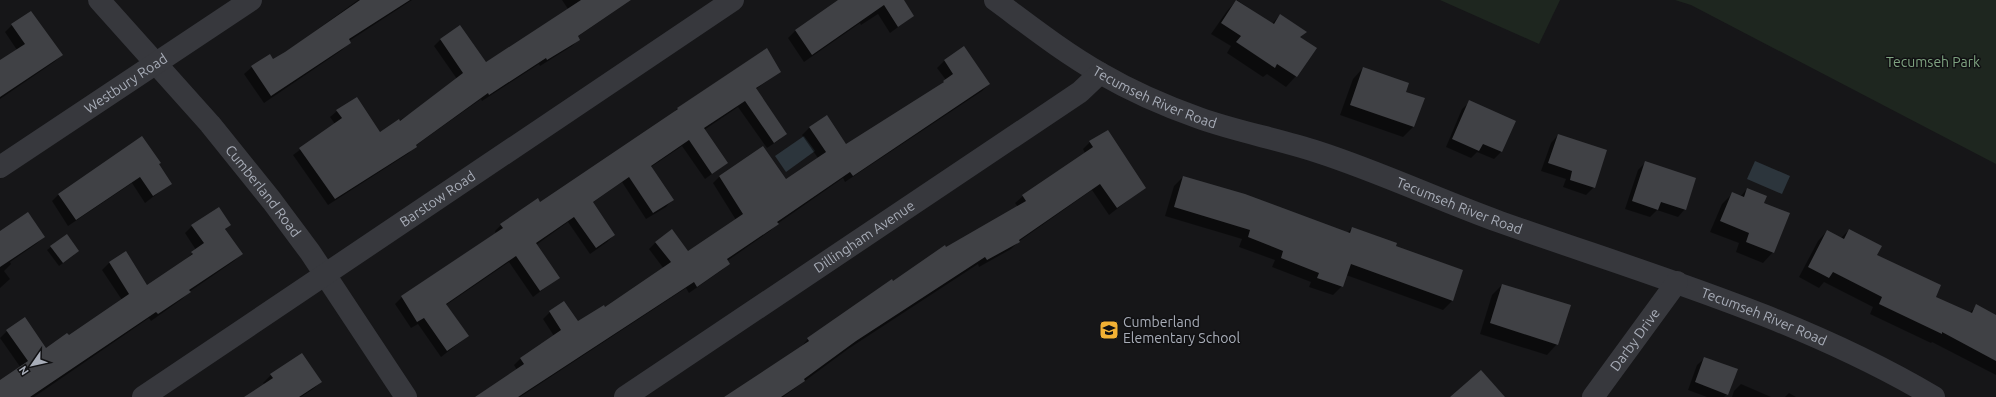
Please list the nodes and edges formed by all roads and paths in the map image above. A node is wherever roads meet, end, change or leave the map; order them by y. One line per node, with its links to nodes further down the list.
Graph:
1 (99, 0): 5 (street, Cumberland Road)
2 (251, 0): 5 (street, Westbury Road)
3 (733, 0): 8 (street, Barstow Road)
4 (995, 0): 6 (street, Tecumseh River Road)
5 (156, 62): 7 (street, Westbury Road); 8 (street, Cumberland Road)
6 (1100, 73): 9 (street, Tecumseh River Road); 12 (street, Dillingham Avenue)
7 (0, 167)
8 (324, 275): 10 (street, Barstow Road); 11 (street, Cumberland Road)
9 (1677, 282): 13 (street, Darby Drive); 14 (street, Tecumseh River Road)
10 (143, 397)
11 (406, 397)
12 (625, 397)
13 (1592, 397)
14 (1934, 397)

